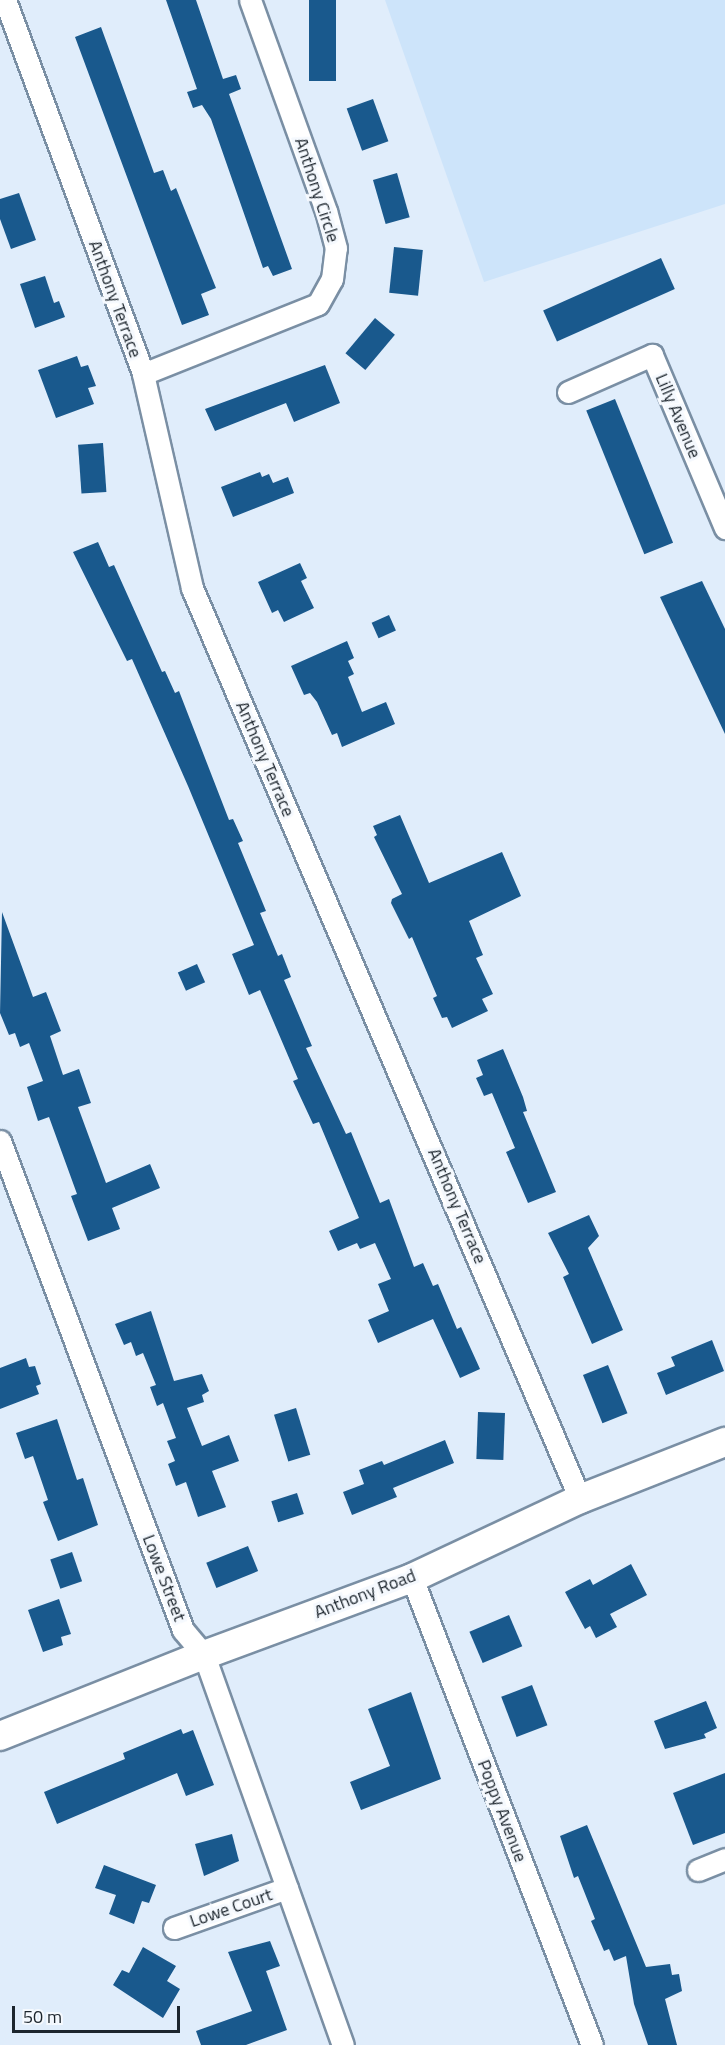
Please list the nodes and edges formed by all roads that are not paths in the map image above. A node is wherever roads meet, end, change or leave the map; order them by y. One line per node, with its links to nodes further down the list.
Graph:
1 (5, 0): 3 (street, Anthony Terrace)
2 (250, 0): 3 (street, Anthony Circle)
3 (143, 374): 8 (street, Anthony Terrace)
4 (568, 392): 5 (street, Lilly Avenue)
5 (725, 528)
6 (0, 1141): 10 (street, Lowe Street)
7 (725, 1442): 8 (street, Anthony Road)
8 (580, 1499): 9 (street, Anthony Road)
9 (412, 1578): 10 (street, Anthony Road); 17 (street, Poppy Avenue)
10 (204, 1654): 11 (street, Anthony Road); 14 (street, Lowe Street)
11 (0, 1736)
12 (725, 1860): 13 (street)
13 (698, 1870)
14 (287, 1888): 15 (street, Lowe Court); 16 (street, Lowe Street)
15 (174, 1928)
16 (343, 2045)
17 (592, 2045)

